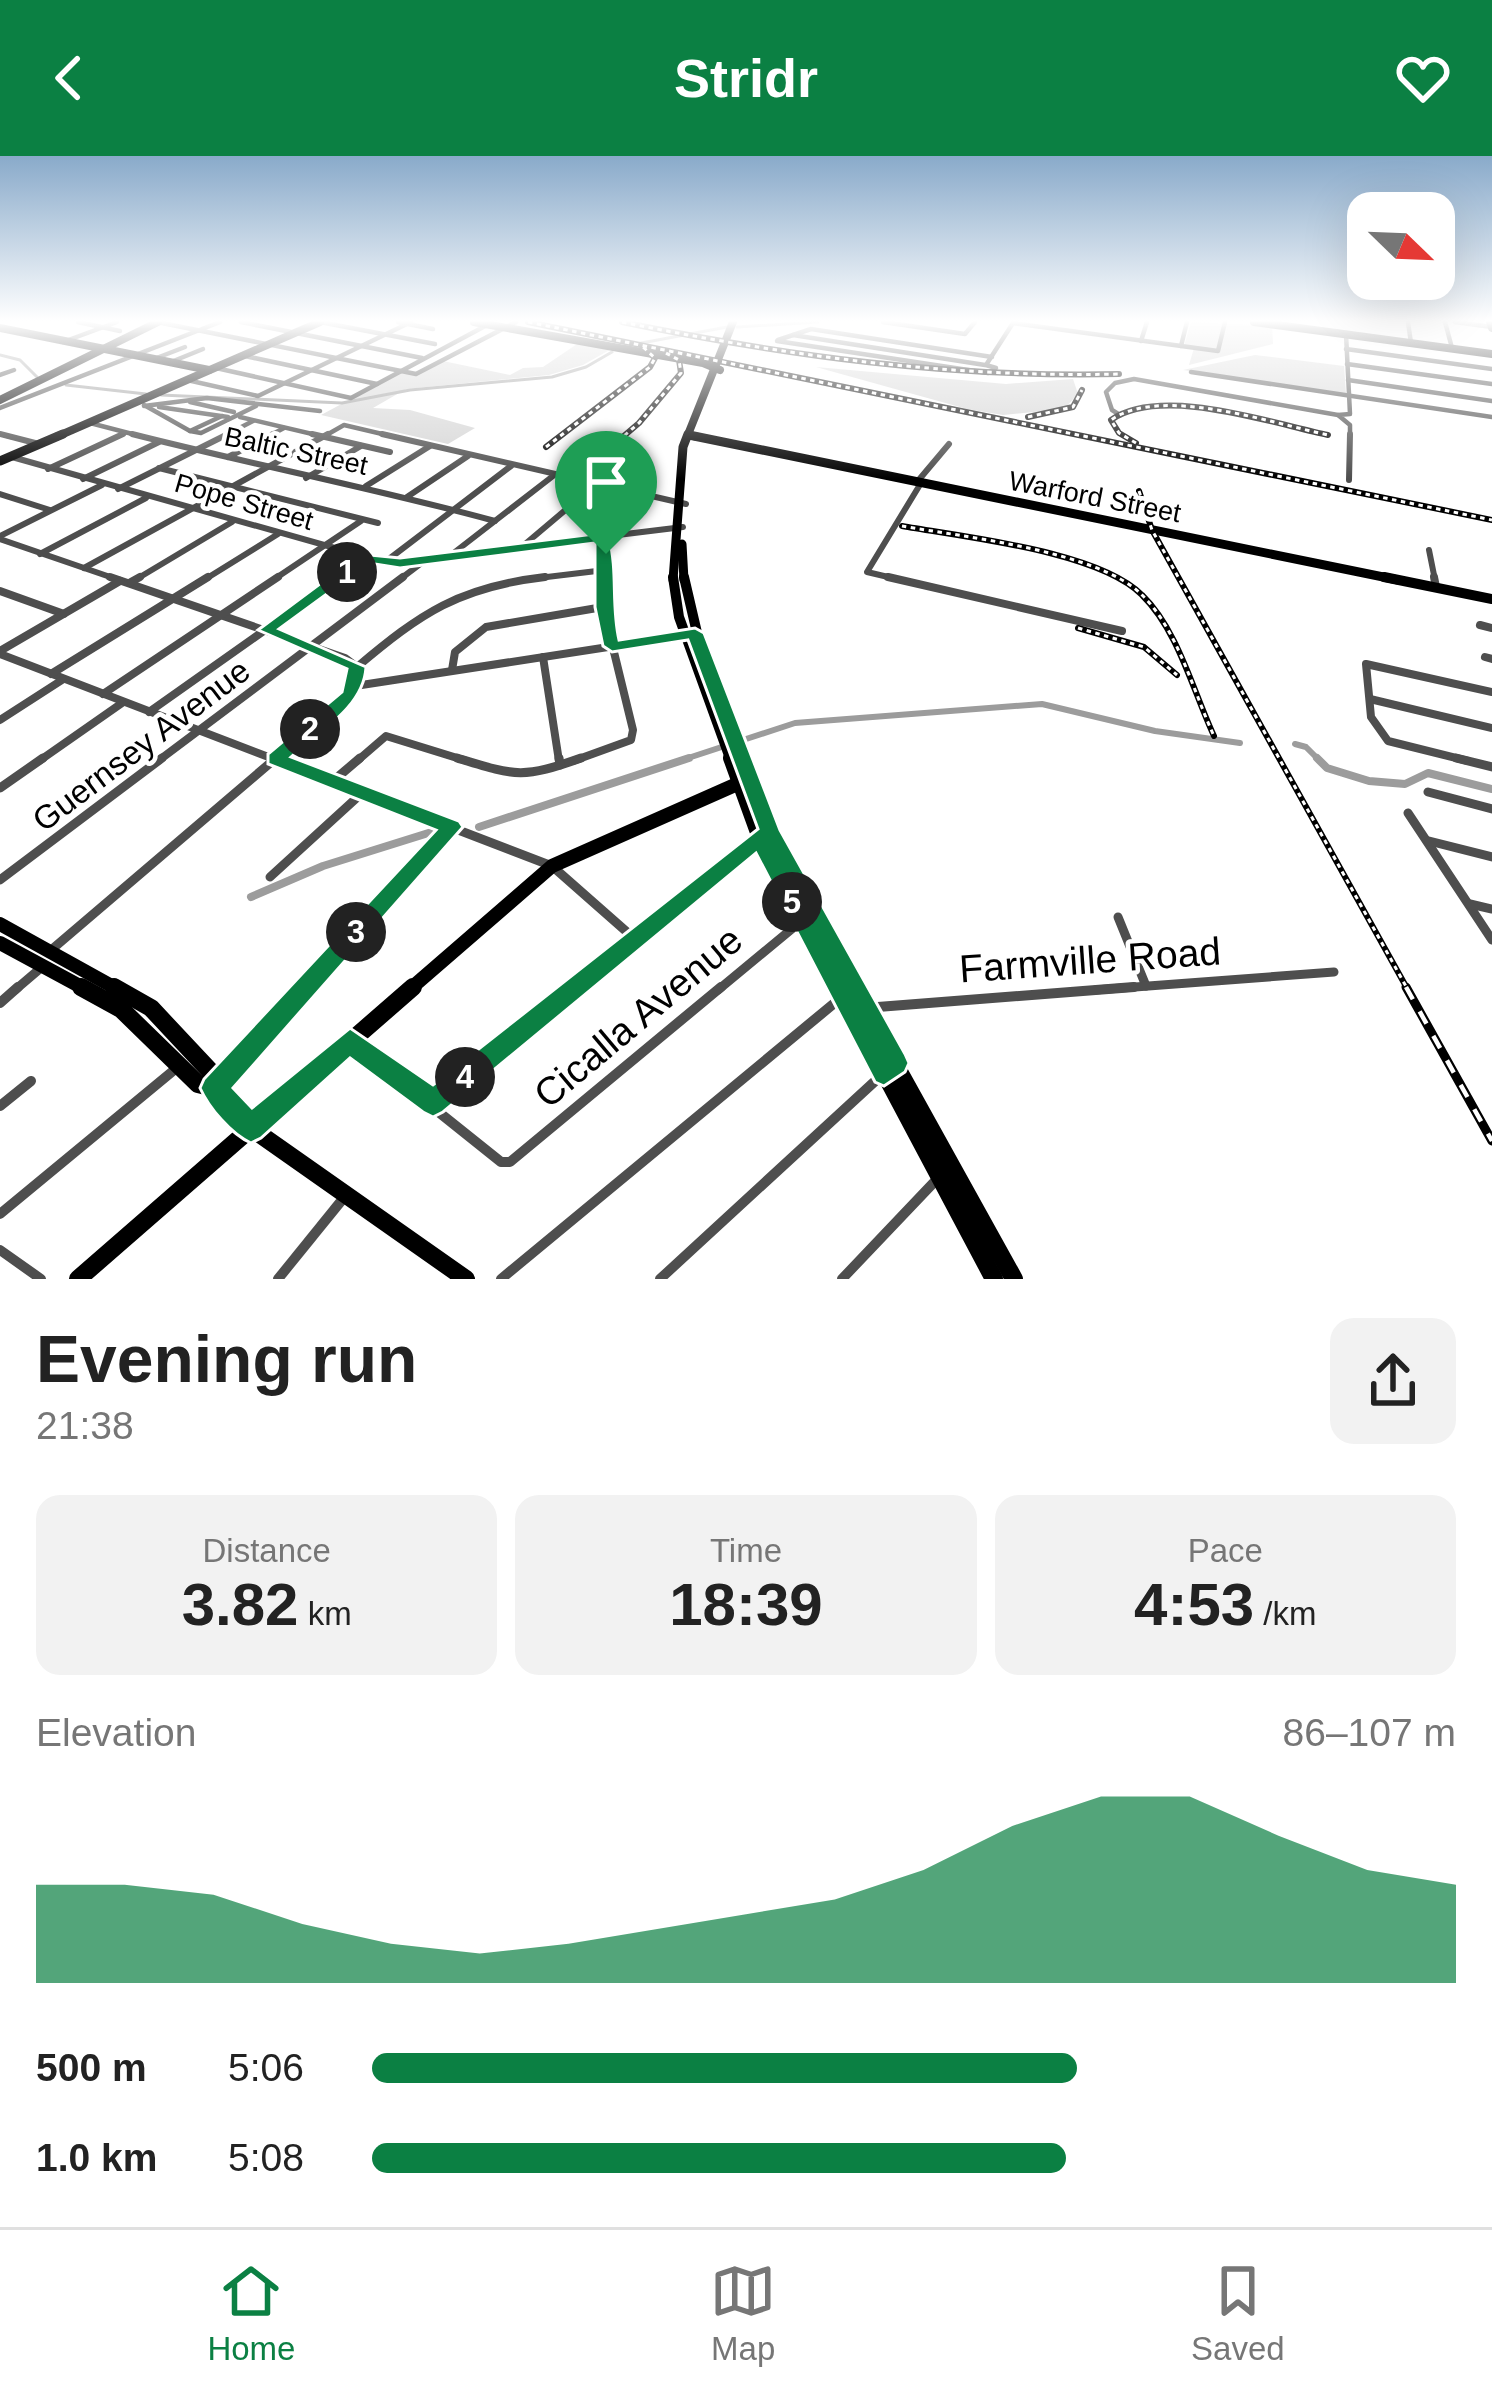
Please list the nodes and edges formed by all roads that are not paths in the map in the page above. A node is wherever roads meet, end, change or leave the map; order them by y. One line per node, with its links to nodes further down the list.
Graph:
1 (55, 374): 23 (main road)
2 (84, 374): 23 (street)
3 (200, 374): 13 (main road)
4 (240, 374): 15 (street)
5 (302, 374): 15 (street)
6 (332, 374): 16 (street)
7 (395, 374): 16 (street)
8 (712, 374): 29 (main road)
9 (718, 374): 29 (main road)
10 (1208, 374): 18 (street)
11 (1348, 374): 14 (street)
12 (1422, 374): 17 (street)
13 (187, 380): 15 (street); 21 (main road)
14 (1348, 380): 18 (street); 22 (street)
15 (284, 383): 16 (street)
16 (377, 384)
17 (1492, 384)
18 (1349, 396): 31 (street); 33 (street)
19 (220, 399): 20 (street); 25 (street); 26 (street)
20 (180, 400): 21 (street); 24 (street); 26 (street)
21 (147, 401): 24 (street); 35 (street); 36 (main road)
22 (1492, 401)
23 (0, 402)
24 (170, 405): 26 (street)
25 (257, 406): 27 (street); 28 (street)
26 (205, 408): 28 (street); 32 (street); 35 (street)
27 (320, 411)
28 (240, 415): 32 (street); 34 (street)
29 (696, 415): 40 (main road)
30 (1120, 415): 31 (street)
31 (1338, 415): 59 (street)
32 (225, 416): 35 (street)
33 (1492, 417)
34 (254, 420): 37 (street); 47 (street)
35 (181, 422)
36 (88, 423): 38 (street, Baltic Street); 43 (main road)
37 (285, 428): 41 (street); 50 (street)
38 (127, 432): 42 (street, Baltic Street); 55 (street)
39 (0, 434): 43 (street)
40 (689, 435): 60 (main road, Warford Street); 69 (main road)
41 (323, 436): 45 (street); 46 (street); 54 (street)
42 (161, 441): 47 (street, Baltic Street); 58 (street)
43 (40, 444): 51 (main road)
44 (949, 444): 60 (street)
45 (362, 445): 48 (street); 57 (street)
46 (431, 445): 49 (street); 63 (street)
47 (195, 450): 50 (street, Baltic Street); 53 (street)
48 (390, 452)
49 (470, 455): 52 (street); 68 (street)
50 (226, 458): 54 (street, Baltic Street)
51 (5, 459): 55 (street, Pope Street)
52 (512, 465): 56 (street); 72 (street)
53 (159, 468): 64 (street); 65 (street)
54 (266, 468): 57 (street, Baltic Street); 64 (street)
55 (48, 469): 58 (street, Pope Street)
56 (554, 475): 62 (street); 75 (street)
57 (306, 478): 63 (street, Baltic Street)
58 (83, 479): 61 (street, Pope Street)
59 (1349, 480)
60 (919, 482): 92 (main road, Warford Street); 102 (street)
61 (104, 484): 65 (street, Pope Street); 71 (street)
62 (597, 484): 69 (street); 82 (street)
63 (366, 486): 68 (street, Baltic Street)
64 (230, 487): 70 (street); 74 (street)
65 (118, 489): 67 (street, Pope Street)
66 (0, 494): 71 (street)
67 (147, 497): 70 (street, Pope Street); 84 (street)
68 (407, 497): 72 (street, Baltic Street)
69 (682, 503): 77 (main road)
70 (190, 509): 73 (street, Pope Street); 89 (street)
71 (51, 510): 79 (street)
72 (453, 510): 75 (street, Baltic Street); 88 (street)
73 (233, 521): 78 (street, Pope Street); 91 (street)
74 (361, 521): 76 (street); 81 (street)
75 (495, 521): 85 (street)
76 (378, 523)
77 (679, 527): 80 (street, Pope Street); 103 (main road)
78 (279, 534): 81 (street, Pope Street); 94 (street)
79 (0, 538): 84 (street)
80 (602, 538): 82 (street, Pope Street); 90 (street)
81 (324, 546): 86 (street, Pope Street); 98 (street)
82 (520, 548): 85 (street, Pope Street)
83 (1429, 550): 92 (street)
84 (40, 554): 89 (street)
85 (449, 556): 87 (street, Pope Street)
86 (366, 558): 88 (street, Pope Street); 101 (street)
87 (425, 560): 88 (street, Pope Street); 104 (street, Guernsey Avenue)
88 (385, 562)
89 (84, 568): 91 (street)
90 (605, 570): 96 (street); 108 (street)
91 (126, 582): 94 (street); 97 (street)
92 (1436, 587): 95 (main road, Warford Street)
93 (0, 591): 97 (street)
94 (177, 598): 98 (street); 110 (street)
95 (1492, 598)
96 (603, 607): 105 (street); 109 (street)
97 (64, 614): 106 (street)
98 (222, 615): 101 (street); 114 (street)
99 (1480, 625): 100 (street)
100 (1492, 628)
101 (266, 630): 104 (street); 117 (street)
102 (1123, 631)
103 (690, 634): 105 (street); 125 (main road)
104 (313, 646): 108 (street); 120 (street, Guernsey Avenue)
105 (612, 646): 107 (street); 122 (street)
106 (0, 653): 110 (street)
107 (543, 657): 109 (street); 122 (street)
108 (357, 667): 112 (street)
109 (452, 670): 112 (street)
110 (51, 674): 111 (street)
111 (63, 679): 114 (street); 118 (street)
112 (356, 686): 121 (street)
113 (1492, 692): 115 (street)
114 (102, 694): 116 (street)
115 (1370, 699): 119 (street); 123 (street)
116 (124, 703): 117 (street); 126 (street)
117 (149, 712): 120 (street)
118 (0, 719)
119 (1492, 728)
120 (200, 730): 121 (street); 137 (street, Guernsey Avenue)
121 (275, 759): 124 (street); 146 (street)
122 (560, 765): 124 (street)
123 (1492, 767)
124 (333, 781): 128 (street)
125 (743, 781): 132 (main road); 135 (main road)
126 (0, 788)
127 (1428, 792): 129 (street)
128 (362, 793): 131 (street); 136 (street)
129 (1492, 809)
130 (1408, 813): 133 (street)
131 (452, 827): 135 (street); 155 (street)
132 (764, 834): 140 (main road); 143 (street)
133 (1427, 841): 134 (street); 138 (street)
134 (1492, 856)
135 (552, 866): 143 (street); 151 (main road)
136 (270, 877)
137 (0, 880)
138 (1468, 903): 139 (street); 144 (street)
139 (1492, 909)
140 (806, 916): 149 (main road); 156 (street, Cicalla Avenue)
141 (1118, 917): 148 (street)
142 (0, 924): 146 (main road)
143 (635, 940): 156 (street)
144 (1492, 940)
145 (0, 943): 146 (main road)
146 (46, 958): 150 (street); 152 (main road); 155 (main road)
147 (1334, 972): 148 (street, Farmville Road)
148 (1146, 986): 149 (street, Farmville Road)
149 (854, 1002): 153 (main road); 167 (street)
150 (0, 1003)
151 (350, 1041): 156 (street); 158 (main road)
152 (180, 1065): 155 (main road); 161 (street)
153 (890, 1068): 159 (main road); 168 (street)
154 (31, 1082): 157 (street)
155 (214, 1088): 158 (main road)
156 (433, 1102)
157 (0, 1106)
158 (251, 1128): 160 (main road); 164 (main road)
159 (946, 1169): 169 (street); 170 (main road); 171 (main road)
160 (346, 1193): 165 (street); 166 (main road)
161 (0, 1214)
162 (0, 1250): 163 (street)
163 (41, 1279)
164 (78, 1279)
165 (278, 1279)
166 (466, 1279)
167 (501, 1279)
168 (660, 1279)
169 (842, 1279)
170 (994, 1279)
171 (1014, 1279)

